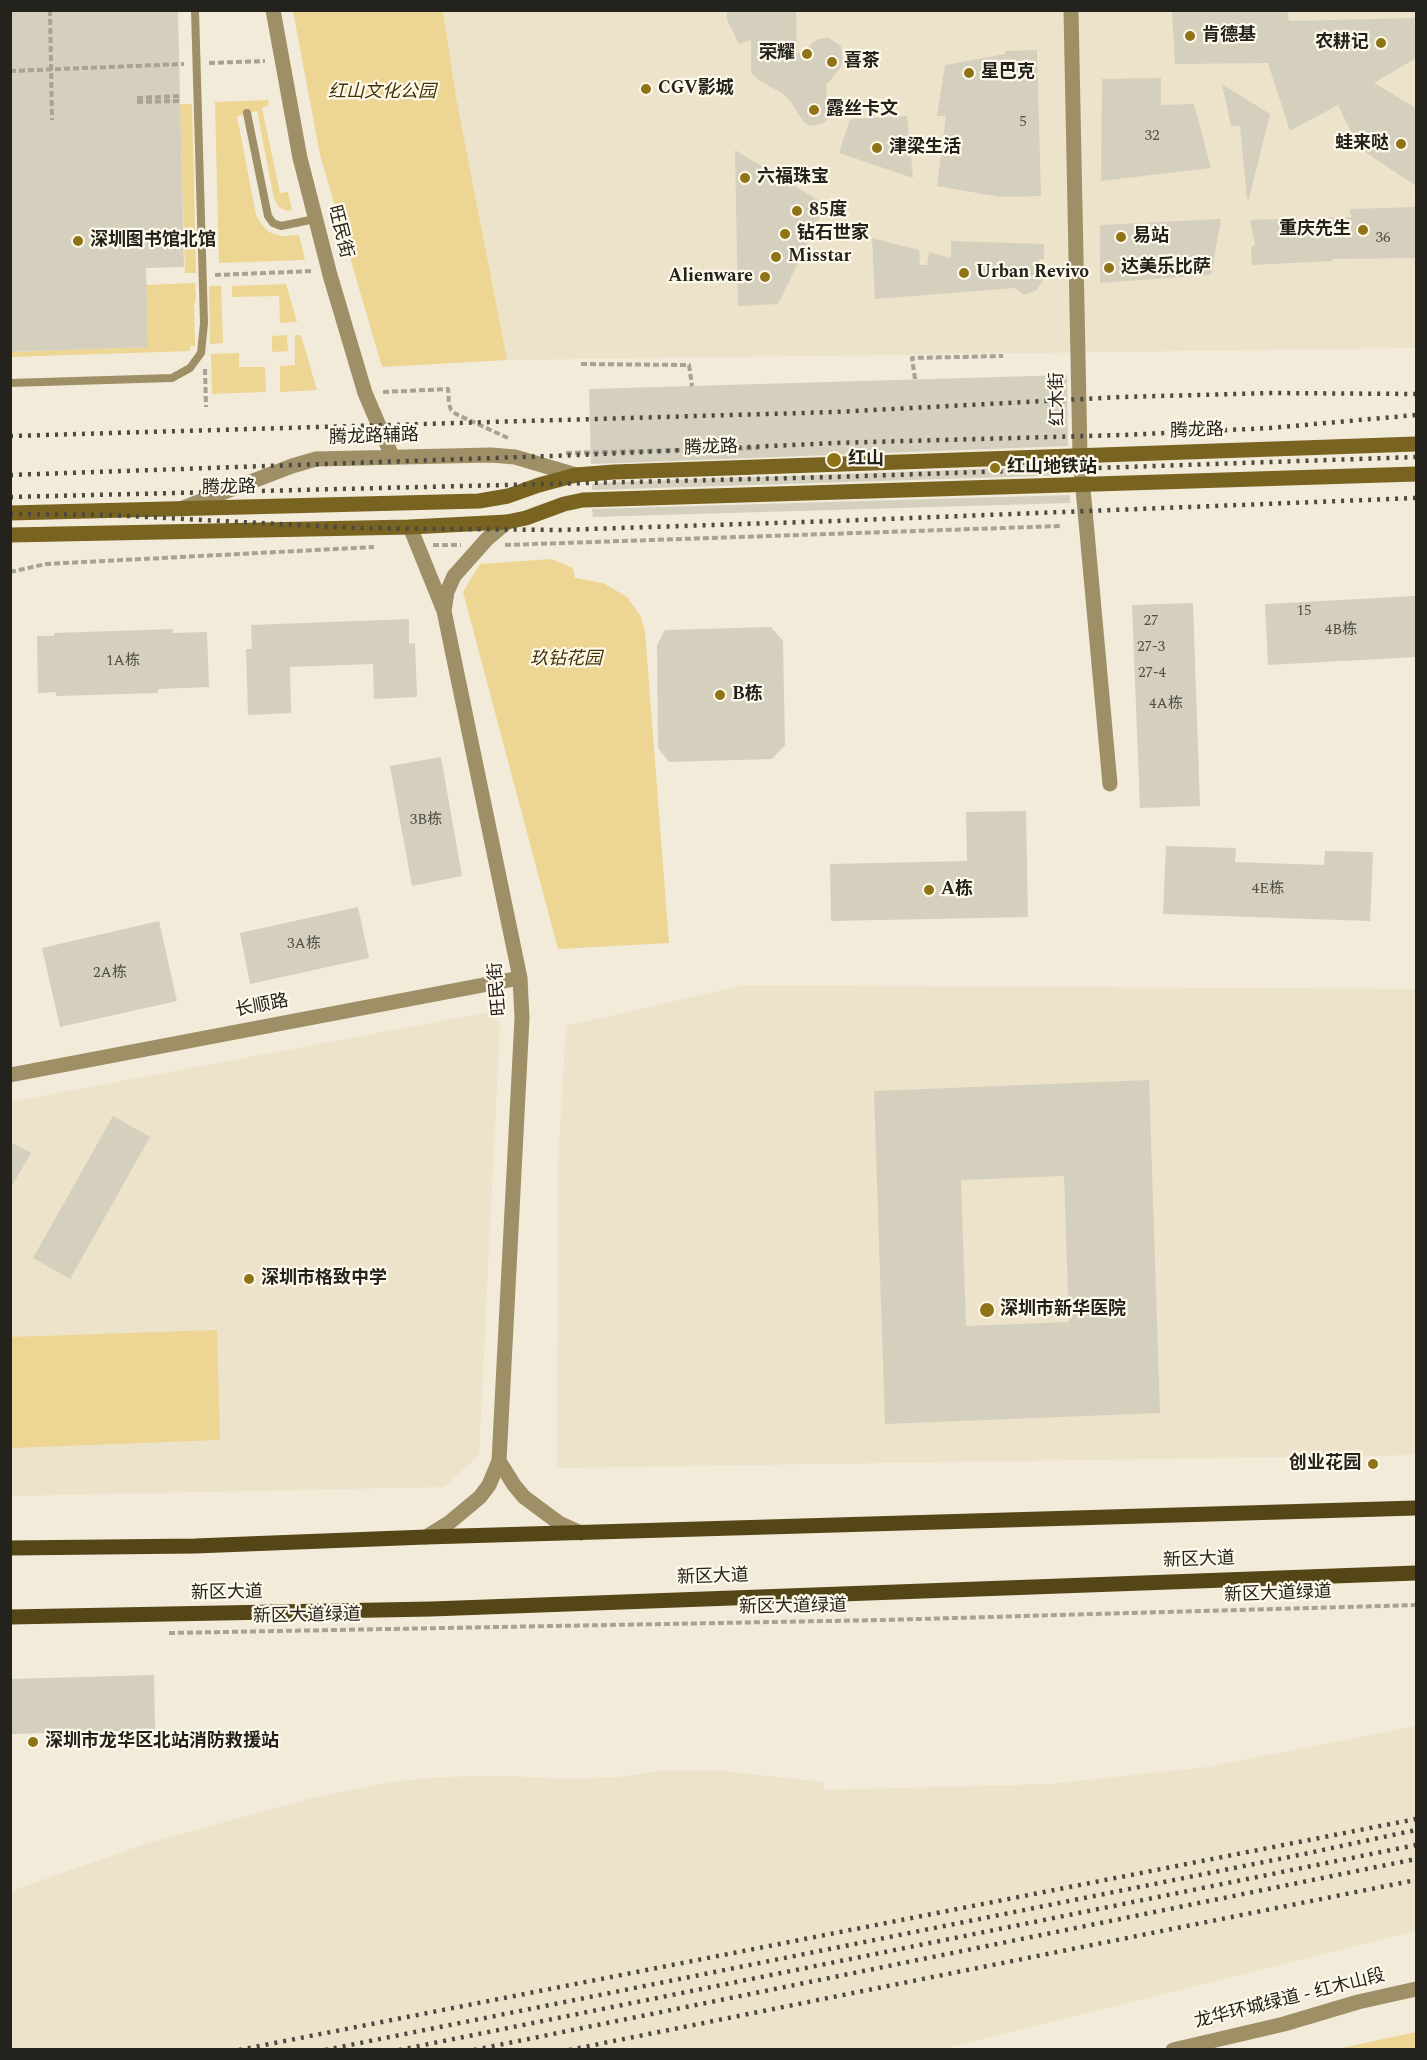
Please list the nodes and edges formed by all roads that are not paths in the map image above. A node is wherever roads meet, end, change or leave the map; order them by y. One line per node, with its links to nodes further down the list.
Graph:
1 (195, 10): 6 (lane)
2 (273, 10): 5 (street, 旺民街)
3 (1071, 10): 9 (street, 红木街)
4 (247, 113): 5 (lane)
5 (315, 219): 8 (street, 旺民街)
6 (10, 383)
7 (1416, 444): 9 (main road, 腾龙路)
8 (392, 456): 11 (street, 腾龙路辅路); 13 (street, 腾龙路辅路)
9 (1080, 456): 11 (main road, 腾龙路); 12 (street, 红木街)
10 (1416, 474): 12 (main road)
11 (576, 475): 13 (main road, 腾龙路)
12 (1082, 485): 15 (main road); 19 (street, 红木街)
13 (180, 509): 14 (main road, 腾龙路)
14 (10, 513)
15 (507, 522): 16 (main road); 18 (street)
16 (410, 527): 17 (main road); 18 (street, 旺民街)
17 (10, 535)
18 (444, 611): 20 (street, 旺民街)
19 (1110, 784)
20 (520, 978): 21 (street, 长顺路); 22 (street, 旺民街)
21 (10, 1075)
22 (499, 1461): 24 (street); 25 (street)
23 (1416, 1508): 24 (main road)
24 (580, 1533): 25 (main road)
25 (426, 1537): 26 (main road)
26 (10, 1548)
27 (1416, 1573): 28 (main road, 新区大道)
28 (10, 1617)
29 (1416, 1989): 30 (street, 龙华环城绿道 - 红木山段)
30 (1173, 2049)

